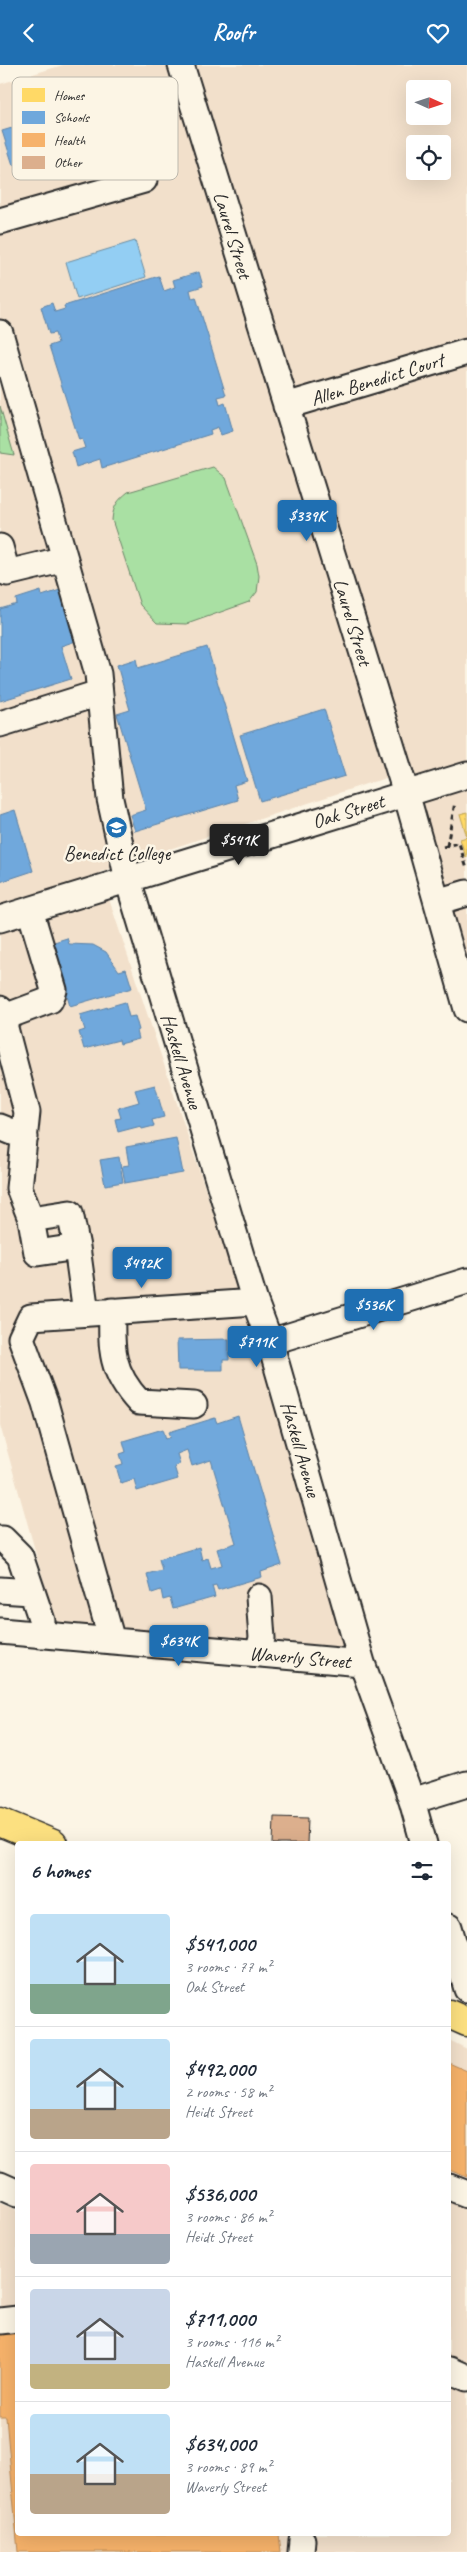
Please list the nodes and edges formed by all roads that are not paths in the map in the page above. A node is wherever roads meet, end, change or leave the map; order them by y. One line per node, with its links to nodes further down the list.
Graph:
1 (181, 65): 6 (street, Laurel Street)
2 (144, 180): 3 (street)
3 (0, 221)
4 (2, 346): 8 (street, Haskell Avenue)
5 (467, 352): 6 (street, Allen Benedict Court)
6 (286, 407): 12 (street, Laurel Street)
7 (0, 547): 8 (street)
8 (65, 559): 9 (street, Haskell Avenue)
9 (99, 693): 10 (street); 13 (street, Haskell Avenue)
10 (0, 724)
11 (467, 775): 12 (street, Oak Street)
12 (406, 793): 13 (street, Oak Street); 15 (street, Laurel Street)
13 (122, 882): 16 (street, Oak Street); 25 (street, Haskell Avenue)
14 (467, 893): 15 (street)
15 (437, 902): 18 (street, Laurel Street)
16 (30, 910): 17 (street, Oak Street); 19 (street)
17 (0, 919)
18 (467, 1009)
19 (1, 1013): 21 (street)
20 (0, 1127): 21 (street)
21 (26, 1137): 22 (street)
22 (32, 1219): 23 (street); 23 (street)
23 (77, 1247): 27 (street)
24 (467, 1281): 28 (street)
25 (255, 1302): 26 (street); 28 (street, Haskell Avenue)
26 (112, 1311): 27 (street); 29 (street)
27 (86, 1313): 36 (street)
28 (270, 1342): 38 (street, Haskell Avenue)
29 (194, 1405)
30 (0, 1539): 32 (street)
31 (0, 1590): 32 (street)
32 (31, 1592): 35 (street)
33 (259, 1597): 37 (street)
34 (0, 1634): 35 (street, Waverly Street)
35 (40, 1635): 36 (street, Waverly Street)
36 (112, 1641): 37 (street, Waverly Street)
37 (258, 1654): 38 (street, Waverly Street)
38 (362, 1663): 40 (street, Haskell Avenue)
39 (467, 1784): 40 (street)
40 (412, 1801): 43 (street, Haskell Avenue)
41 (0, 1822): 42 (main road)
42 (46, 1841)
43 (423, 1841)
44 (451, 1934): 45 (street)
45 (467, 1989)
46 (451, 2015): 47 (main road)
47 (467, 2022)
48 (451, 2188): 49 (street)
49 (467, 2195)
50 (15, 2319): 51 (street)
51 (0, 2321)
52 (451, 2371): 53 (street)
53 (467, 2378)

